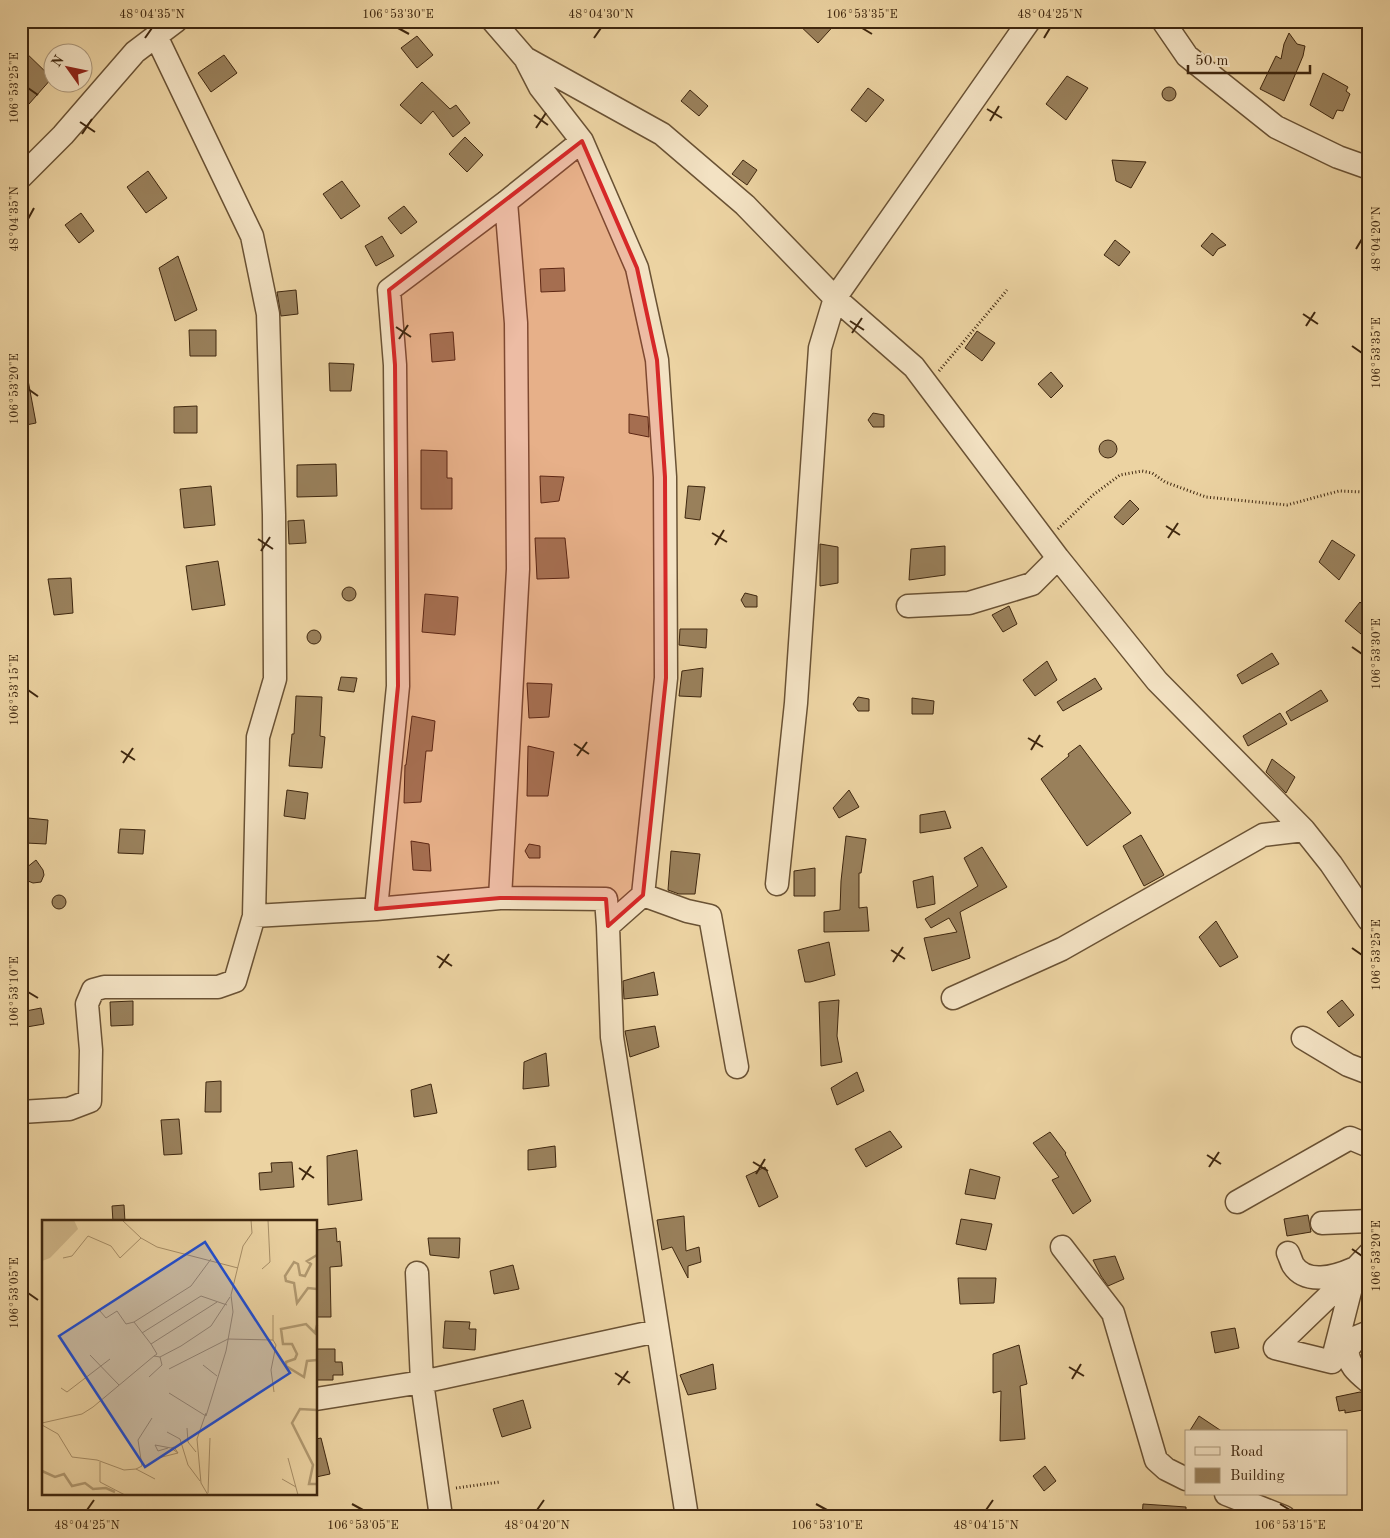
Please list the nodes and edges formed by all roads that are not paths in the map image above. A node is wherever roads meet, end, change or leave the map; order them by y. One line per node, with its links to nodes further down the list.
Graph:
1 (176, 21): 5 (street)
2 (493, 21): 6 (street)
3 (1029, 21): 11 (street)
4 (1163, 21): 8 (street)
5 (156, 36): 9 (street); 20 (street)
6 (525, 58): 7 (street); 11 (street)
7 (582, 142): 10 (street); 17 (street)
8 (1369, 168)
9 (21, 177)
10 (506, 202): 18 (street); 19 (street)
11 (834, 298): 12 (street); 16 (street)
12 (1051, 550): 13 (street); 15 (street)
13 (908, 606)
14 (1256, 798): 15 (street)
15 (1304, 830): 21 (street); 23 (street)
16 (777, 884)
17 (643, 895): 22 (street); 25 (street)
18 (500, 898): 19 (street); 22 (street)
19 (376, 909): 20 (street)
20 (254, 916): 27 (street)
21 (1369, 920)
22 (608, 926): 36 (street)
23 (953, 998)
24 (1303, 1038): 26 (street)
25 (737, 1067)
26 (1369, 1073)
27 (21, 1112)
28 (1369, 1146): 29 (street)
29 (1237, 1202)
30 (1369, 1221): 31 (street)
31 (1322, 1223)
32 (1062, 1246): 41 (street)
33 (1288, 1253): 34 (street)
34 (1365, 1263)
35 (417, 1273): 38 (street)
36 (657, 1330): 38 (street); 44 (street)
37 (1369, 1332): 39 (street)
38 (422, 1382): 40 (street); 43 (street)
39 (1369, 1382)
40 (318, 1399)
41 (1185, 1478)
42 (1231, 1496): 45 (street)
43 (441, 1517)
44 (687, 1517)
45 (1284, 1517)

